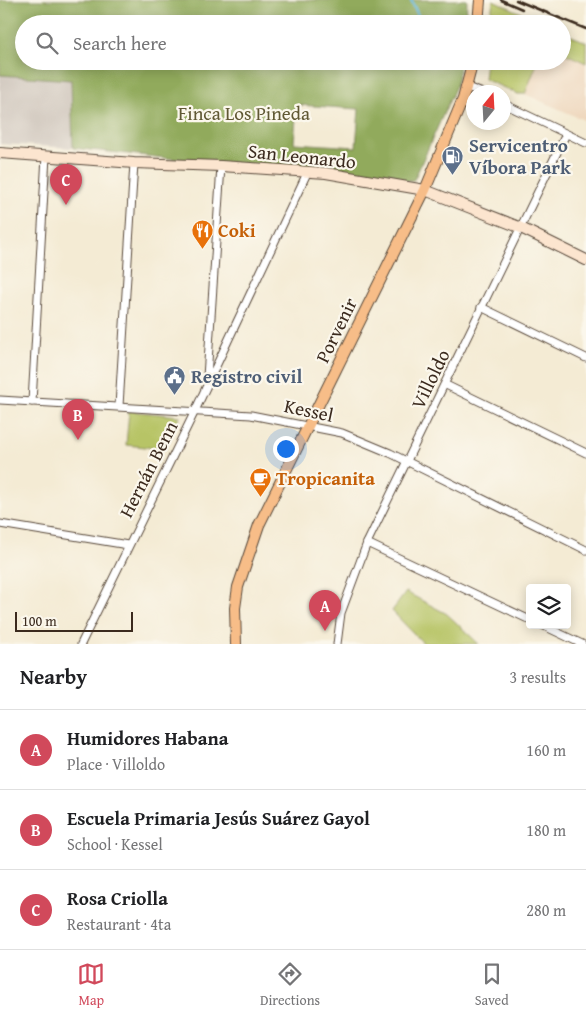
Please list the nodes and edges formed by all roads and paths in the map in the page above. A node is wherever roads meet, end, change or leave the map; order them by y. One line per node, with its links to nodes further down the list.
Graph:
1 (480, 0): 2 (main road)
2 (479, 15)
3 (471, 70): 4 (main road, Porvenir)
4 (467, 85)
5 (466, 88): 14 (main road, Porvenir)
6 (511, 107): 7 (street)
7 (566, 134): 8 (street); 15 (street, Villoldo)
8 (586, 143)
9 (0, 153): 10 (street, San Leonardo)
10 (46, 156): 11 (street, San Leonardo); 22 (street)
11 (134, 163): 12 (street, San Leonardo); 23 (street)
12 (221, 166): 13 (street, San Leonardo); 19 (street)
13 (308, 172): 14 (street, San Leonardo); 19 (street, Hernán Benn)
14 (425, 190): 15 (street, San Leonardo); 25 (main road, Porvenir)
15 (519, 227): 16 (street, San Leonardo); 17 (street, Villoldo)
16 (586, 260)
17 (481, 307): 18 (street); 20 (street, Villoldo)
18 (586, 358)
19 (207, 383): 24 (street, Hernán Benn)
20 (446, 385): 26 (street); 27 (street, Villoldo)
21 (0, 400): 22 (street, Kessel)
22 (32, 402): 23 (street, Kessel)
23 (119, 406): 24 (street, Kessel)
24 (194, 413): 25 (street, Kessel); 30 (street, Hernán Benn)
25 (309, 426): 27 (street, Kessel); 35 (main road, Porvenir)
26 (586, 453)
27 (407, 462): 29 (street, Villoldo); 31 (street, Kessel)
28 (0, 524): 30 (street)
29 (367, 543): 32 (street); 36 (street, Villoldo)
30 (128, 546): 34 (street, Hernán Benn)
31 (586, 550)
32 (526, 618)
33 (550, 629): 37 (street)
34 (81, 644)
35 (236, 644)
36 (337, 644)
37 (582, 644)

